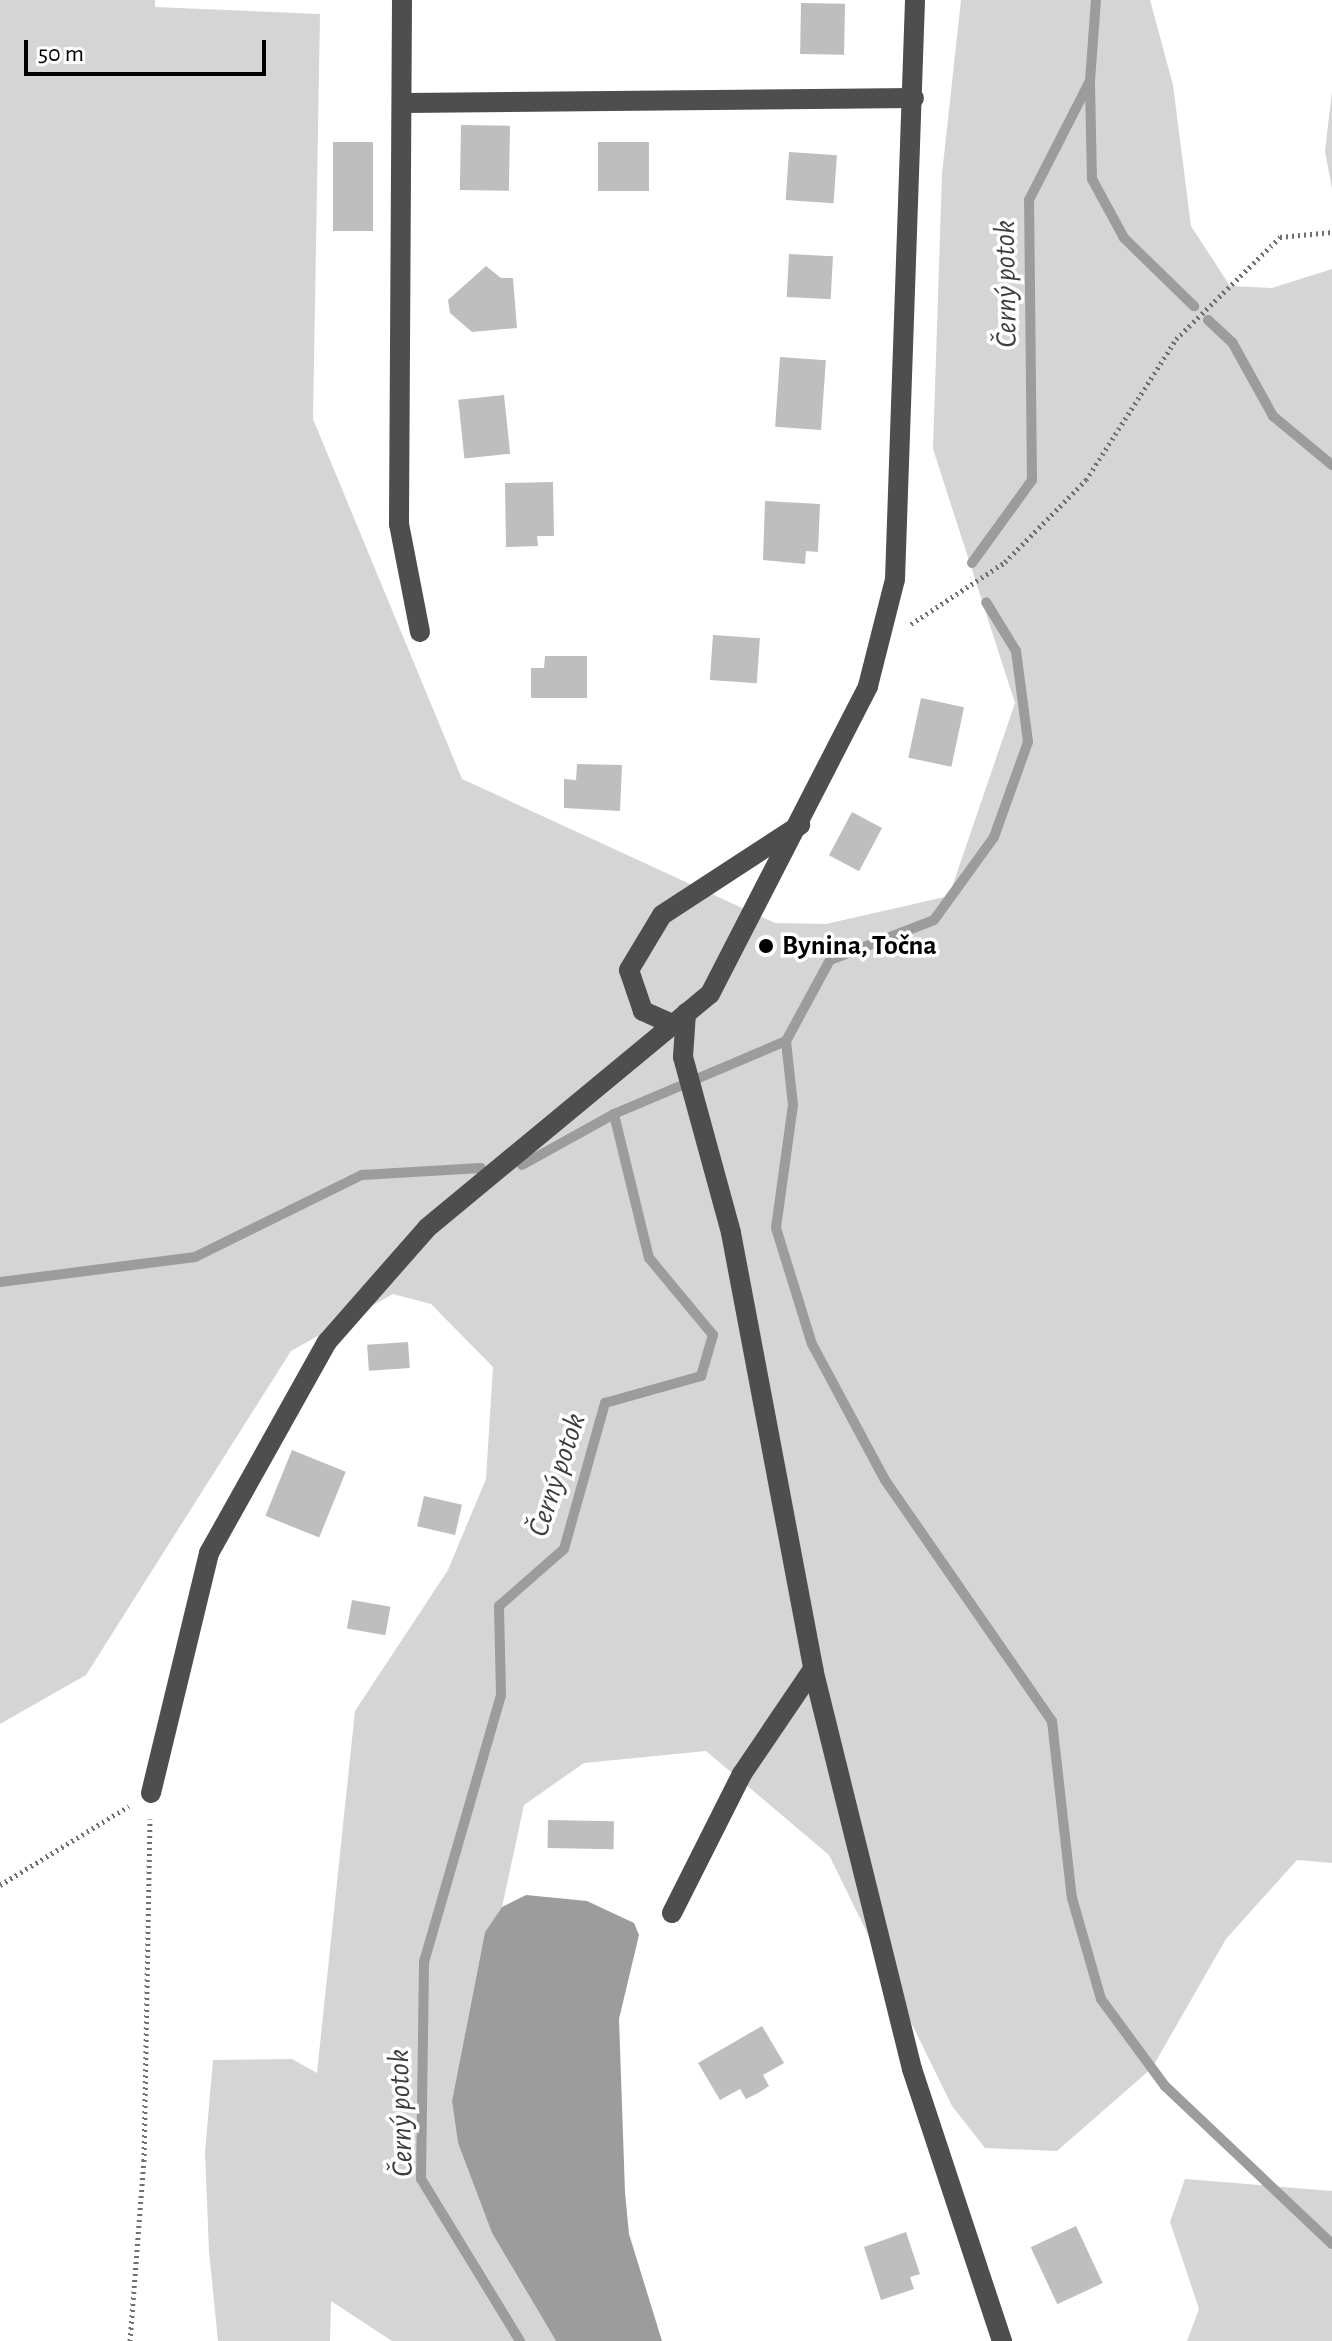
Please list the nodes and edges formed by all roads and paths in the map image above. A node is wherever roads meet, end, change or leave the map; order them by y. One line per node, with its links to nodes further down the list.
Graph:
1 (402, 0): 4 (street)
2 (915, 0): 3 (street)
3 (914, 98): 4 (street); 7 (street)
4 (405, 103): 6 (street)
5 (1332, 232): 7 (path)
6 (420, 632)
7 (883, 641): 8 (street)
8 (801, 824): 9 (street); 9 (street)
9 (679, 1019): 10 (street); 11 (street)
10 (813, 1669): 13 (street); 15 (street)
11 (151, 1793): 12 (path); 14 (path)
12 (0, 1885)
13 (672, 1913)
14 (130, 2341)
15 (1002, 2341)

